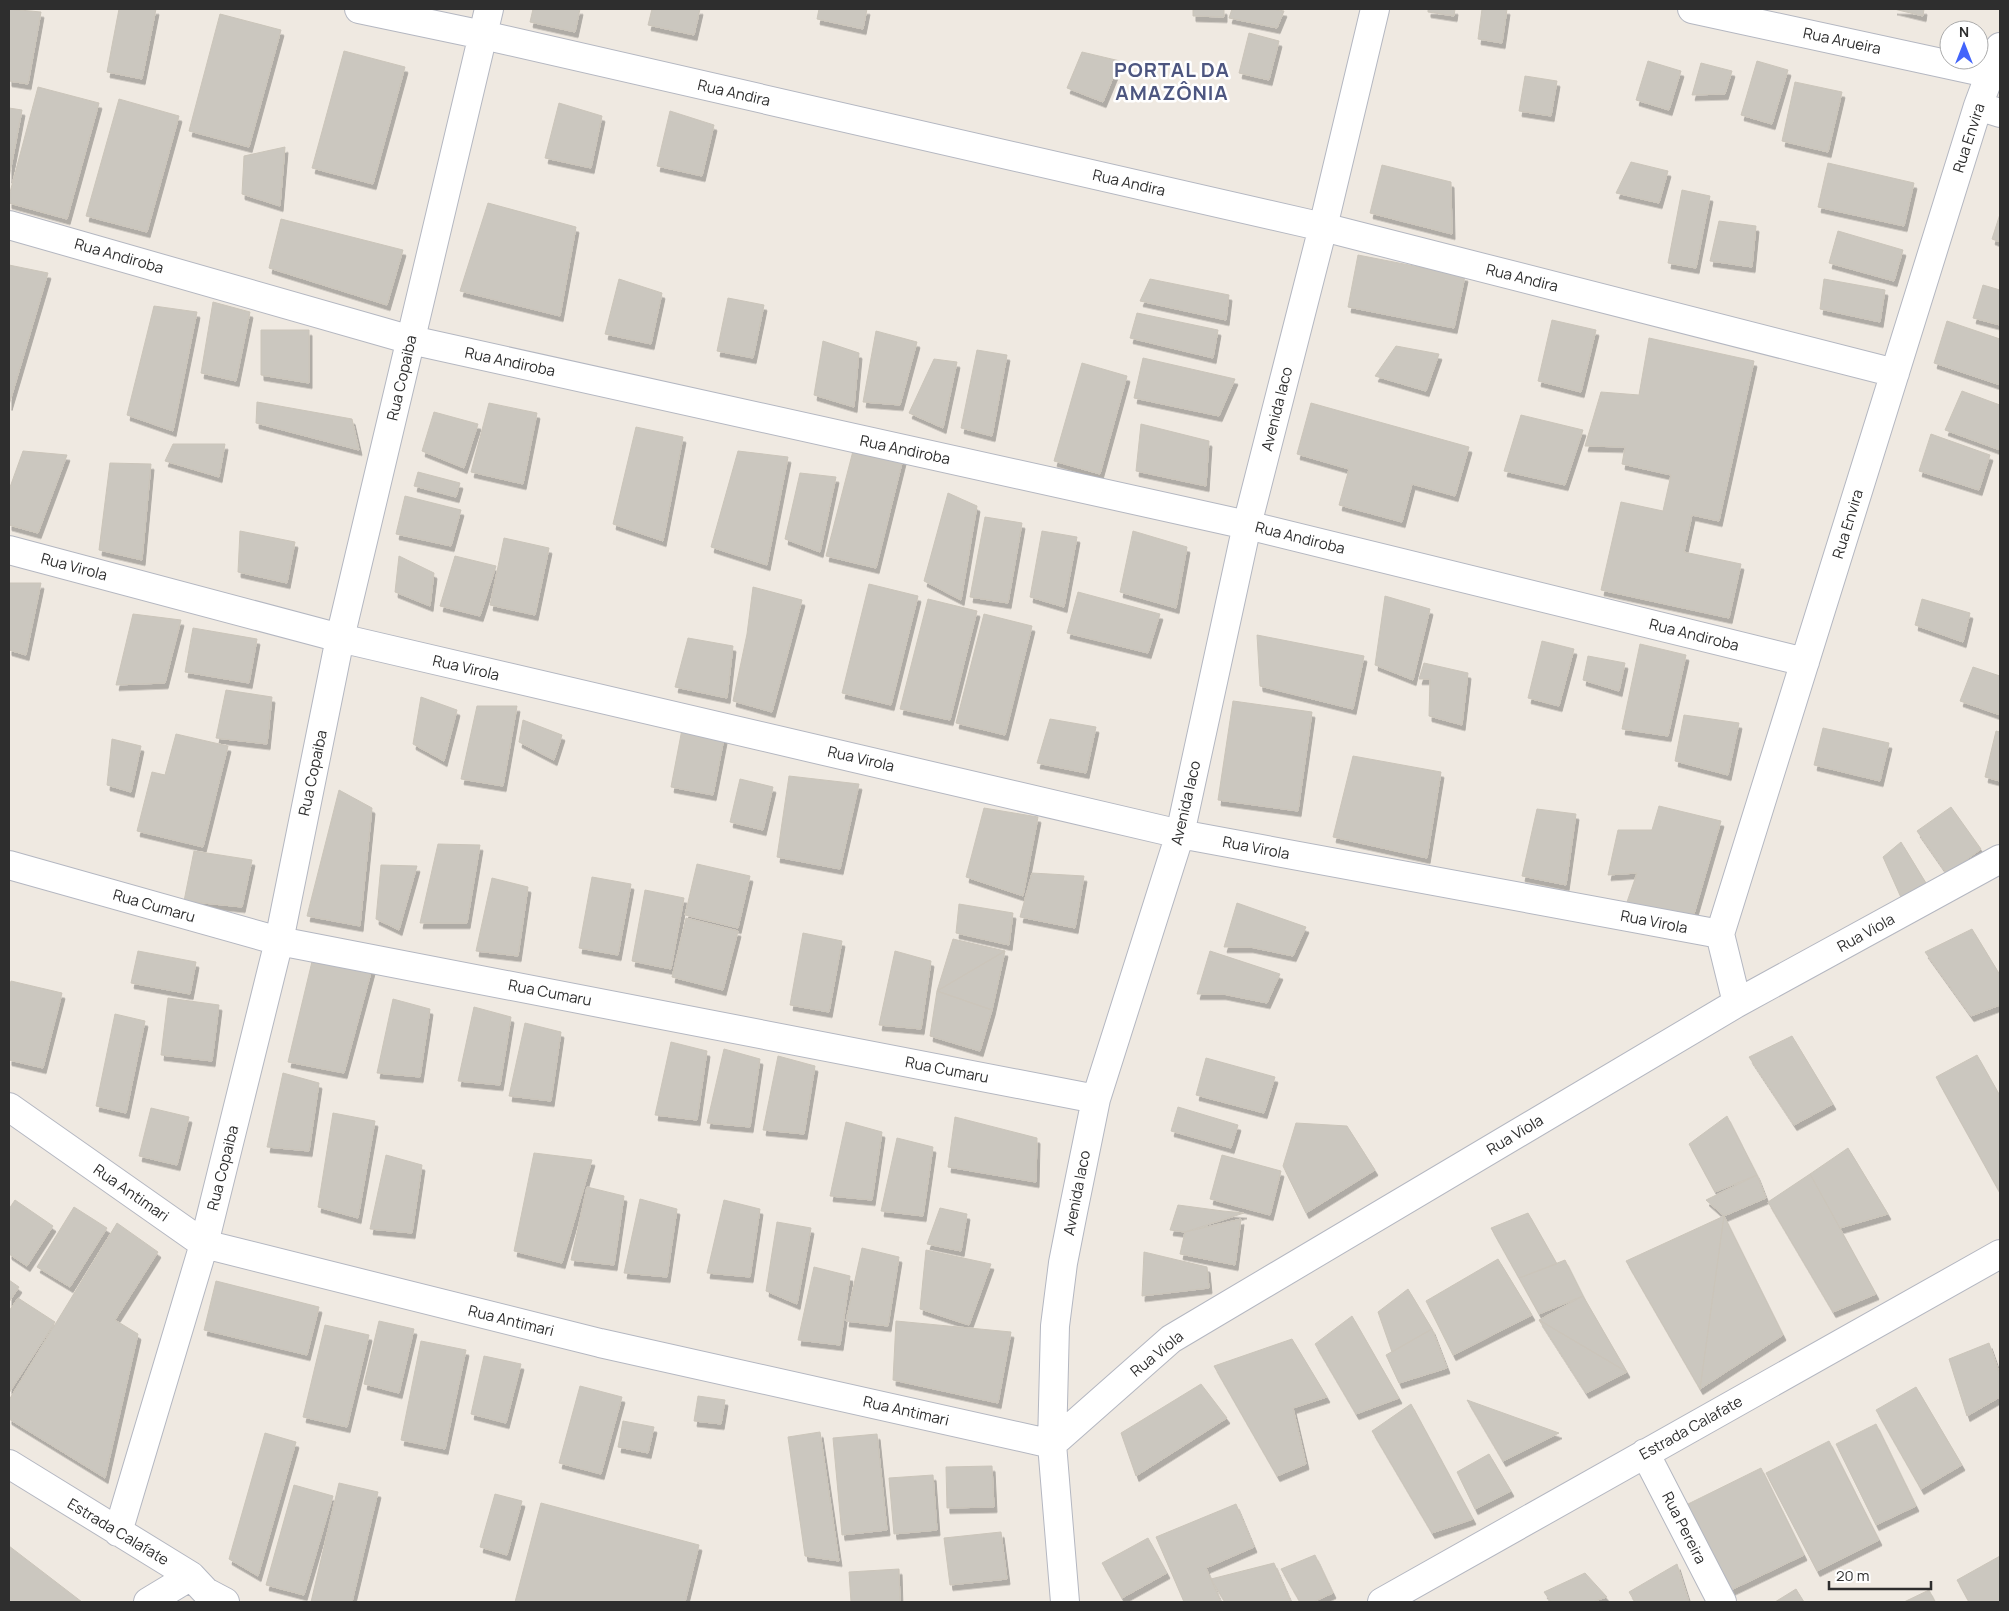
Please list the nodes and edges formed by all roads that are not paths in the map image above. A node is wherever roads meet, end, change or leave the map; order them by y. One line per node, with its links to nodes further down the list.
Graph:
1 (358, 9): 5 (street, Rua Andira)
2 (489, 9): 5 (street, Rua Copaiba)
3 (1375, 9): 10 (street, Avenida Iaco)
4 (1692, 9): 7 (street, Rua Arueira)
5 (483, 36): 10 (street, Rua Andira); 11 (street, Rua Copaiba)
6 (2000, 47): 7 (street, Rua Envira)
7 (1992, 74): 8 (street, Rua Envira)
8 (1989, 110): 12 (street, Rua Envira)
9 (9, 225): 11 (street, Rua Andiroba)
10 (1323, 227): 12 (street, Rua Andira); 13 (street, Avenida Iaco)
11 (411, 340): 13 (street, Rua Andiroba); 15 (street, Rua Copaiba)
12 (1895, 373): 16 (street, Rua Envira)
13 (1247, 525): 16 (street, Rua Andiroba); 17 (street, Avenida Iaco)
14 (9, 550): 15 (street, Rua Virola)
15 (340, 638): 17 (street, Rua Virola); 21 (street, Rua Copaiba)
16 (1805, 662): 20 (street, Rua Envira)
17 (1180, 834): 20 (street, Rua Virola); 23 (street, Avenida Iaco)
18 (2000, 859): 22 (street, Rua Viola)
19 (9, 866): 21 (street, Rua Cumaru)
20 (1720, 934): 22 (street)
21 (279, 941): 23 (street, Rua Cumaru); 25 (street, Rua Copaiba)
22 (1737, 1004): 27 (street, Rua Viola)
23 (1096, 1098): 27 (street, Avenida Iaco)
24 (9, 1107): 25 (street, Rua Antimari)
25 (204, 1244): 27 (street, Rua Antimari); 30 (street, Rua Copaiba)
26 (2000, 1254): 28 (street, Estrada Calafate)
27 (1052, 1444): 34 (street, Avenida Iaco)
28 (1646, 1453): 35 (street, Estrada Calafate); 36 (street, Rua Pereira)
29 (9, 1464): 30 (street, Estrada Calafate)
30 (118, 1532): 31 (street, Estrada Calafate)
31 (192, 1576): 32 (street); 33 (street, Estrada Calafate)
32 (148, 1602)
33 (225, 1602)
34 (1065, 1602)
35 (1382, 1602)
36 (1722, 1602)

